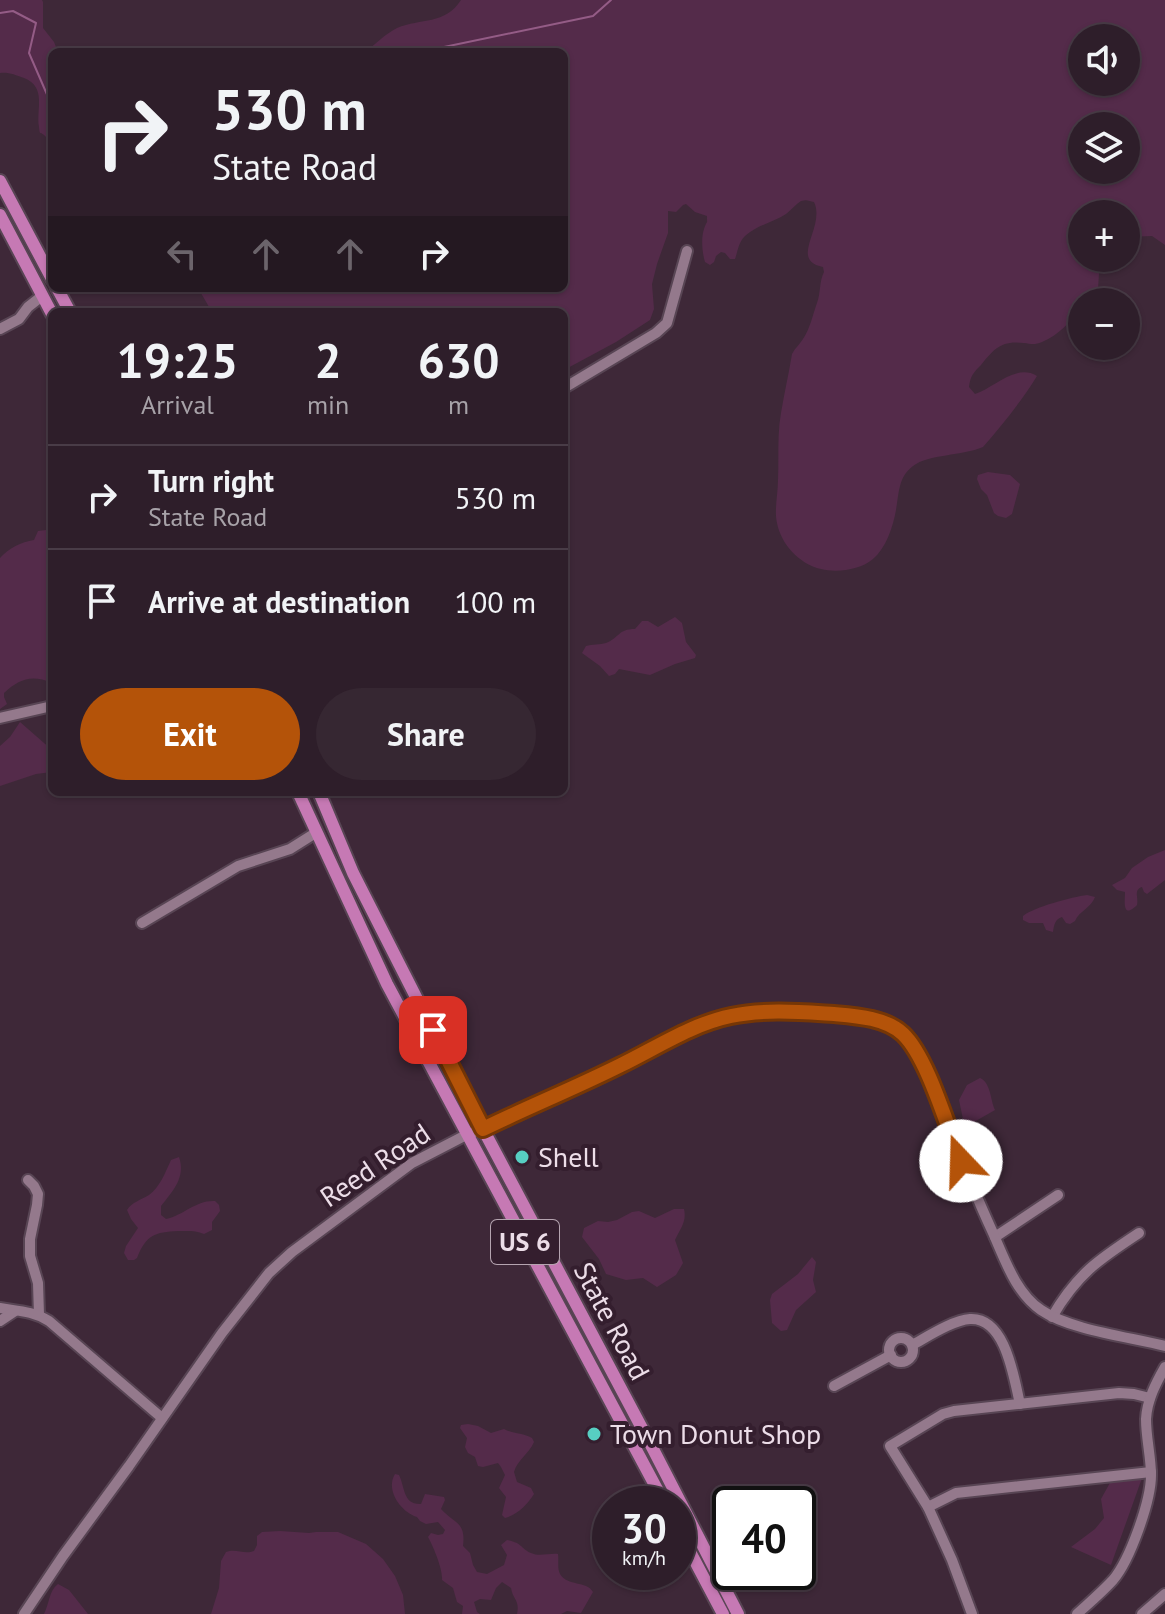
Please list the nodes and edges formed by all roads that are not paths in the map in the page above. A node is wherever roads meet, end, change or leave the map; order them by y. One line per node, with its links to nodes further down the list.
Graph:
1 (0, 181): 4 (main road)
2 (0, 215): 5 (main road)
3 (687, 251): 8 (street)
4 (48, 271)
5 (42, 296): 6 (main road); 7 (street)
6 (49, 308)
7 (0, 329)
8 (568, 386)
9 (48, 707): 10 (street)
10 (0, 718)
11 (300, 796): 13 (main road, State Road / US 6)
12 (321, 796): 14 (main road, State Road / US 6)
13 (317, 832): 15 (main road, State Road / US 6); 16 (street)
14 (353, 873): 15 (street); 17 (main road, State Road / US 6)
15 (338, 878): 18 (main road, State Road / US 6)
16 (142, 923)
17 (483, 1129): 18 (street, Reed Road); 22 (street, Reed Road); 43 (main road, State Road / US 6)
18 (468, 1134): 35 (street, Reed Road); 37 (main road, State Road / US 6)
19 (28, 1180): 25 (street)
20 (1058, 1195): 22 (street)
21 (1139, 1233): 26 (street)
22 (995, 1237): 26 (street, Reed Road)
23 (0, 1308): 24 (street)
24 (15, 1311): 25 (street); 27 (street)
25 (39, 1315): 35 (street)
26 (1052, 1317): 29 (street, Reed Road)
27 (0, 1321)
28 (912, 1345): 30 (street); 30 (street); 34 (street)
29 (1165, 1346)
30 (891, 1355): 32 (street)
31 (1165, 1367): 33 (street)
32 (834, 1386)
33 (1150, 1398): 34 (street); 36 (street)
34 (1020, 1404): 38 (street)
35 (162, 1418): 41 (street, Reed Road)
36 (1151, 1472): 38 (street); 45 (street)
37 (655, 1486)
38 (928, 1507): 44 (street)
39 (696, 1563): 42 (main road)
40 (1165, 1594): 46 (street)
41 (24, 1614)
42 (723, 1614)
43 (738, 1614)
44 (972, 1614)
45 (1077, 1614)
46 (1142, 1614)

